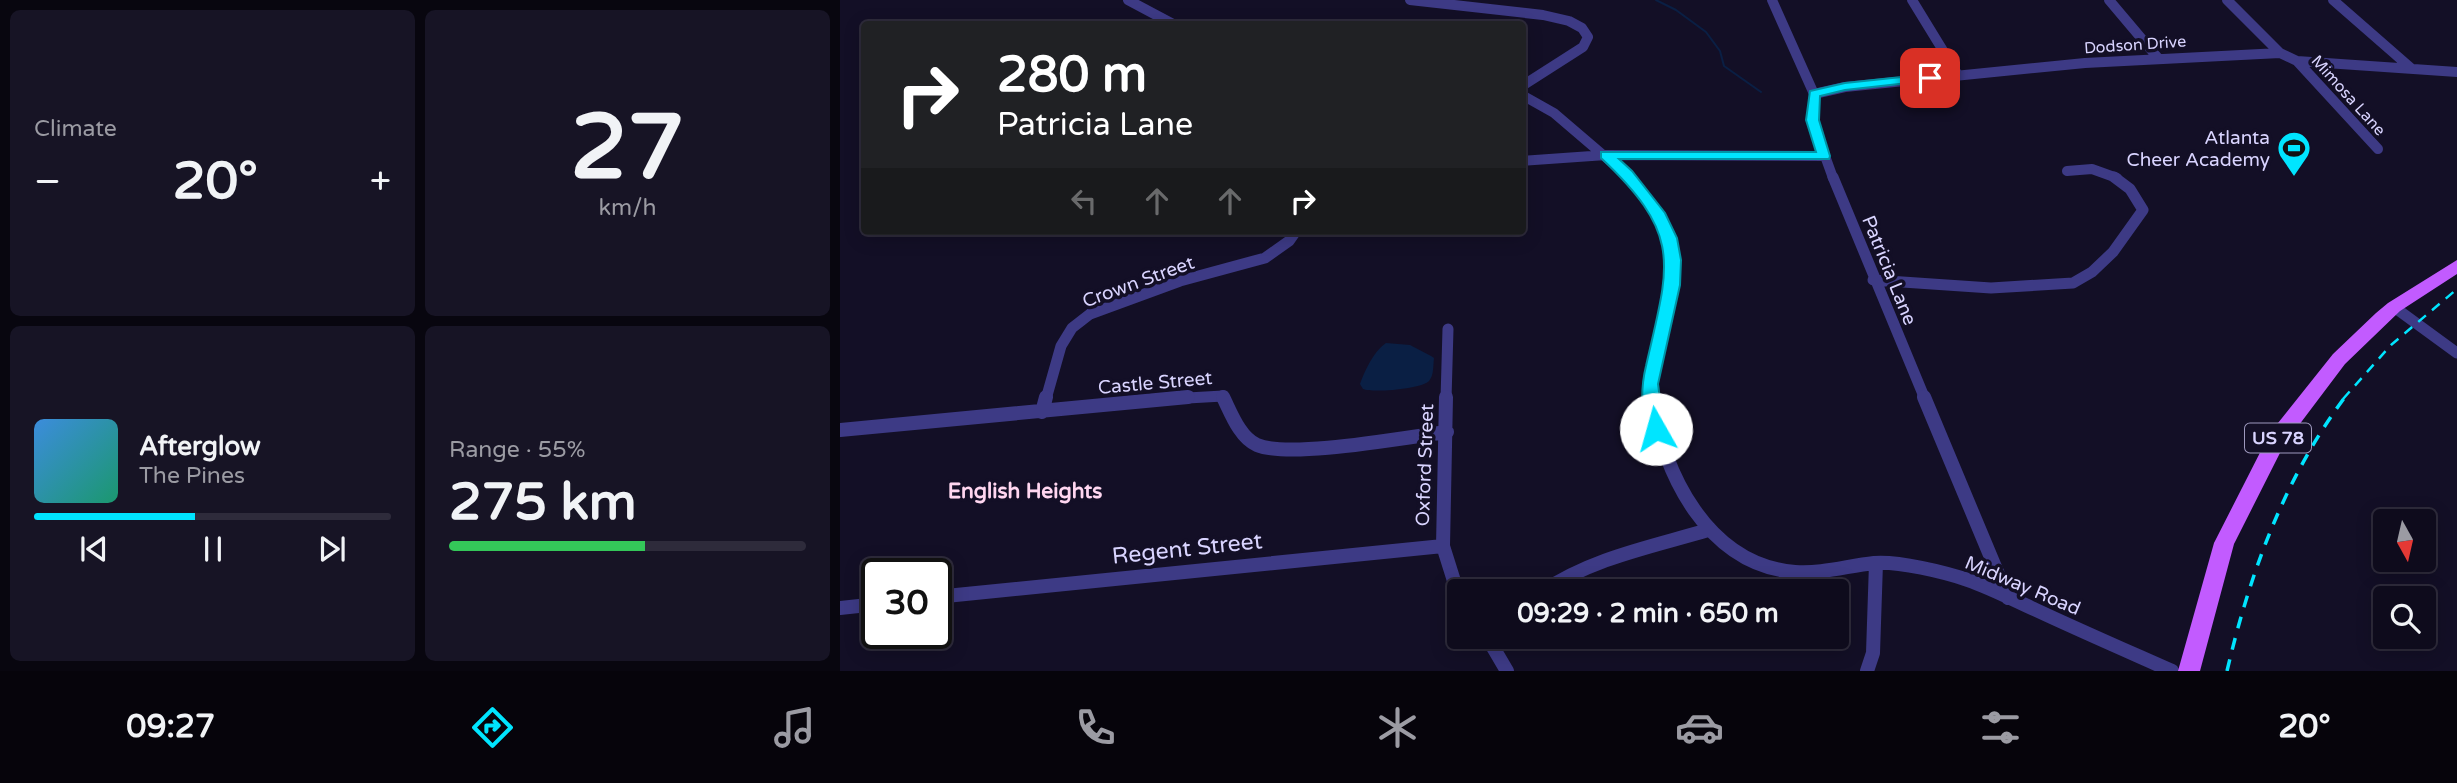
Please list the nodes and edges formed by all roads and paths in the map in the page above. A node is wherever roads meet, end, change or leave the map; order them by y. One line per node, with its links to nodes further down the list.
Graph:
1 (1128, 0): 8 (street)
2 (1410, 0): 15 (street)
3 (1772, 0): 16 (street)
4 (1912, 0): 14 (street)
5 (2109, 0): 10 (street)
6 (2227, 0): 9 (street)
7 (2333, 0): 12 (street)
8 (1167, 21)
9 (2280, 53): 10 (street, Dodson Drive); 11 (street, Dodson Drive)
10 (2158, 58): 14 (street, Dodson Drive)
11 (2297, 61): 12 (street, Dodson Drive); 18 (street, Mimosa Lane)
12 (2412, 69): 13 (street, Dodson Drive)
13 (2457, 72)
14 (1958, 75): 16 (street, Dodson Drive)
15 (1526, 83)
16 (1814, 94): 20 (street, Patricia Lane)
17 (1526, 97): 19 (street, Midway Road)
18 (2378, 149)
19 (1606, 155): 20 (street); 21 (street); 32 (street, Midway Road)
20 (1824, 156): 25 (street, Patricia Lane)
21 (1526, 161)
22 (2067, 171): 25 (street)
23 (1294, 235): 29 (street, Crown Street)
24 (2457, 266): 26 (main road, US 78)
25 (1873, 280): 38 (street, Patricia Lane)
26 (2393, 307): 28 (street); 45 (main road, US 78)
27 (1447, 329): 31 (street, Oxford Street)
28 (2457, 353)
29 (1042, 412): 30 (street, Castle Street); 31 (street, Castle Street)
30 (840, 430)
31 (1447, 432): 33 (street, Oxford Street)
32 (1708, 530): 34 (street, Midway Road); 36 (street)
33 (1443, 546): 35 (street, Oxford Street); 37 (street, Regent Street)
34 (1876, 563): 38 (street, Midway Road); 43 (street)
35 (1453, 579)
36 (1563, 579)
37 (952, 595)
38 (2008, 598): 44 (street, Midway Road)
39 (861, 606): 40 (street)
40 (840, 608)
41 (1494, 649): 42 (street)
42 (1507, 671)
43 (1867, 671)
44 (2172, 671)
45 (2189, 671)

